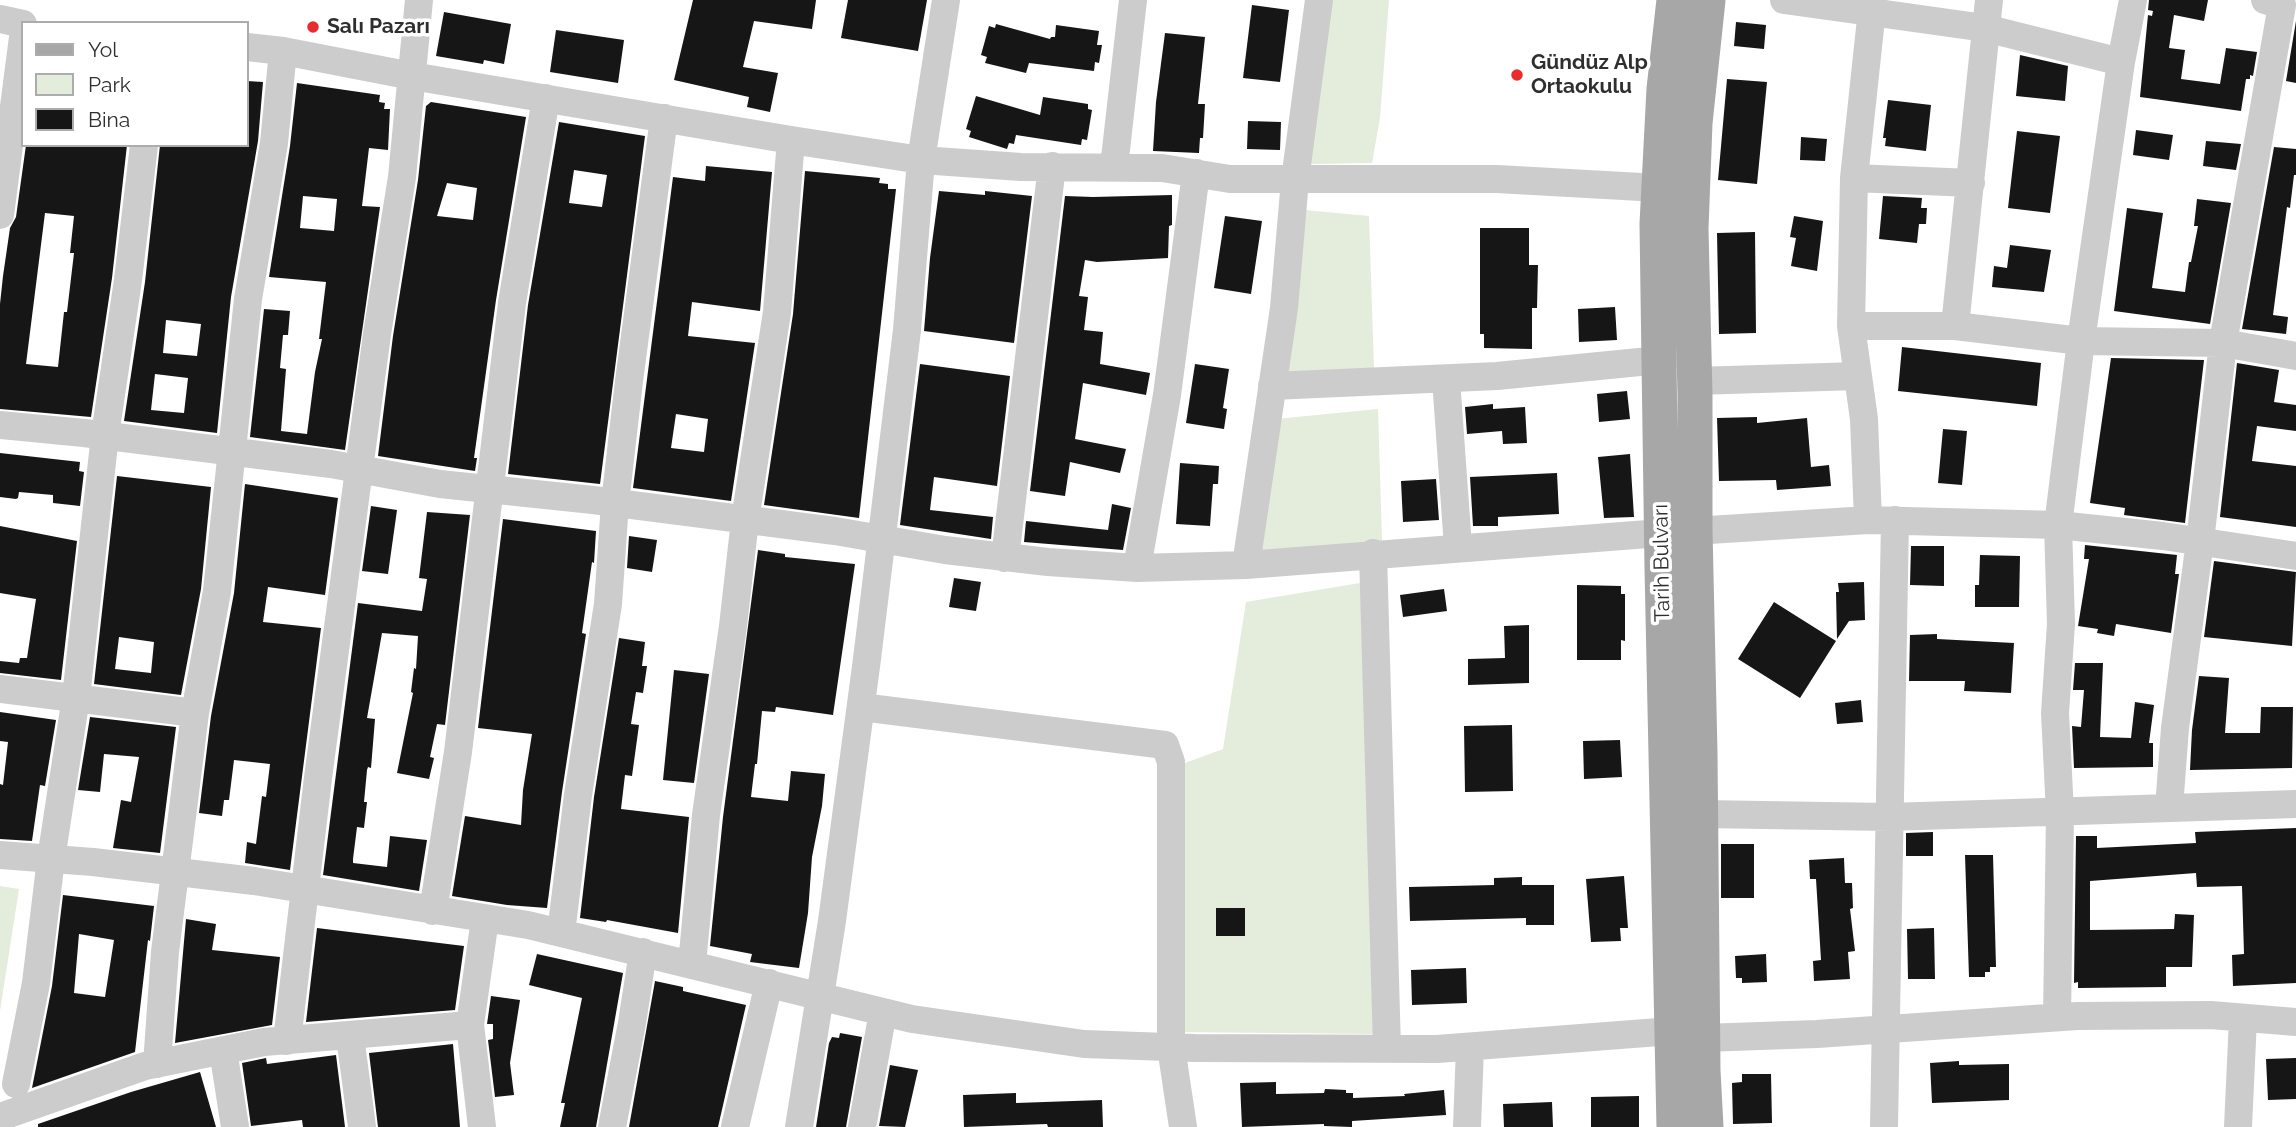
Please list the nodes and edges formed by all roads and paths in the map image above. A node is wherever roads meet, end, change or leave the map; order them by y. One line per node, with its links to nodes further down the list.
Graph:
1 (28, 0): 14 (street)
2 (419, 0): 21 (street)
3 (946, 0): 26 (street)
4 (1133, 0): 28 (street)
5 (1319, 0): 31 (street)
6 (1674, 0): 33 (main road, Tarih Bulvarı)
7 (1708, 0): 43 (main road)
8 (1784, 0): 12 (street)
9 (1989, 0): 16 (street)
10 (2133, 0): 20 (street)
11 (2281, 5): 38 (street)
12 (1872, 7): 16 (street); 30 (street)
13 (0, 19): 15 (street)
14 (24, 21)
15 (21, 22)
16 (1985, 28): 20 (street); 32 (street)
17 (248, 47): 18 (street)
18 (283, 51): 21 (street); 47 (street)
19 (21, 52): 34 (street)
20 (2121, 62): 37 (street)
21 (412, 76): 22 (street); 48 (street)
22 (546, 98): 23 (street); 49 (street)
23 (664, 118): 24 (street); 50 (street)
24 (791, 140): 26 (street); 51 (street)
25 (144, 147): 46 (street)
26 (922, 160): 27 (street); 55 (street)
27 (1052, 166): 28 (street); 60 (street)
28 (1114, 167): 29 (street)
29 (1196, 173): 31 (street); 62 (street)
30 (1854, 178): 32 (street); 35 (street)
31 (1295, 180): 33 (street); 44 (street)
32 (1971, 183): 36 (street)
33 (1659, 188): 40 (main road, Tarih Bulvarı)
34 (0, 215)
35 (1851, 326): 36 (street); 41 (street)
36 (1955, 326): 37 (street)
37 (2081, 341): 38 (street); 53 (street)
38 (2224, 343): 39 (street); 56 (street)
39 (2296, 356)
40 (1660, 360): 42 (street); 54 (main road, Tarih Bulvarı)
41 (1858, 376): 43 (street); 52 (street)
42 (1446, 379): 44 (street); 57 (street)
43 (1695, 381): 54 (main road)
44 (1272, 386): 61 (street)
45 (0, 425): 46 (street)
46 (104, 436): 47 (street); 64 (street)
47 (232, 452): 48 (street); 66 (street)
48 (360, 469): 49 (street); 75 (street)
49 (490, 489): 50 (street); 76 (street)
50 (615, 503): 51 (street); 78 (street)
51 (745, 520): 55 (street); 80 (street)
52 (1882, 520): 53 (street); 54 (street); 71 (street)
53 (2058, 525): 56 (street); 69 (street)
54 (1678, 531): 57 (street); 70 (main road); 89 (main road, Tarih Bulvarı)
55 (882, 539): 60 (street); 65 (street)
56 (2200, 541): 59 (street); 68 (street)
57 (1458, 547): 58 (street)
58 (1373, 554): 61 (street); 94 (street)
59 (2296, 556)
60 (1005, 558): 62 (street)
61 (1246, 565): 62 (street)
62 (1137, 568)
63 (0, 689): 64 (street)
64 (76, 697): 66 (street); 73 (street)
65 (861, 708): 82 (street); 92 (street)
66 (195, 713): 74 (street)
67 (2296, 804): 68 (street)
68 (2169, 808): 69 (street)
69 (2060, 813): 71 (street); 84 (street)
70 (1701, 814): 71 (street); 89 (main road)
71 (1889, 817): 88 (street)
72 (0, 855): 73 (street)
73 (51, 859): 74 (street); 98 (street)
74 (175, 872): 75 (street); 97 (street)
75 (304, 890): 76 (street); 91 (street)
76 (433, 911): 77 (street)
77 (485, 919): 78 (street); 87 (street)
78 (561, 933): 79 (street)
79 (643, 952): 80 (street); 103 (street)
80 (692, 964): 81 (street)
81 (769, 983): 82 (street); 104 (street)
82 (820, 997): 83 (street); 105 (street)
83 (883, 1012): 92 (street); 106 (street)
84 (2057, 1017): 85 (street); 88 (street)
85 (2243, 1019): 86 (street); 112 (street)
86 (2296, 1022)
87 (470, 1026): 90 (street); 102 (street)
88 (1885, 1029): 89 (street); 111 (street)
89 (1688, 1035): 93 (street); 109 (main road, Tarih Bulvarı); 110 (main road)
90 (350, 1036): 91 (street); 101 (street)
91 (287, 1041): 95 (street)
92 (1171, 1047): 94 (street); 107 (street)
93 (1470, 1047): 94 (street); 108 (street)
94 (1387, 1049)
95 (223, 1051): 97 (street); 100 (street)
96 (0, 1061): 98 (street)
97 (157, 1064): 98 (street)
98 (22, 1096): 99 (street)
99 (0, 1117)
100 (235, 1127)
101 (362, 1127)
102 (482, 1127)
103 (612, 1127)
104 (735, 1127)
105 (799, 1127)
106 (862, 1127)
107 (1183, 1127)
108 (1467, 1127)
109 (1674, 1127)
110 (1706, 1127)
111 (1884, 1127)
112 (2238, 1127)

